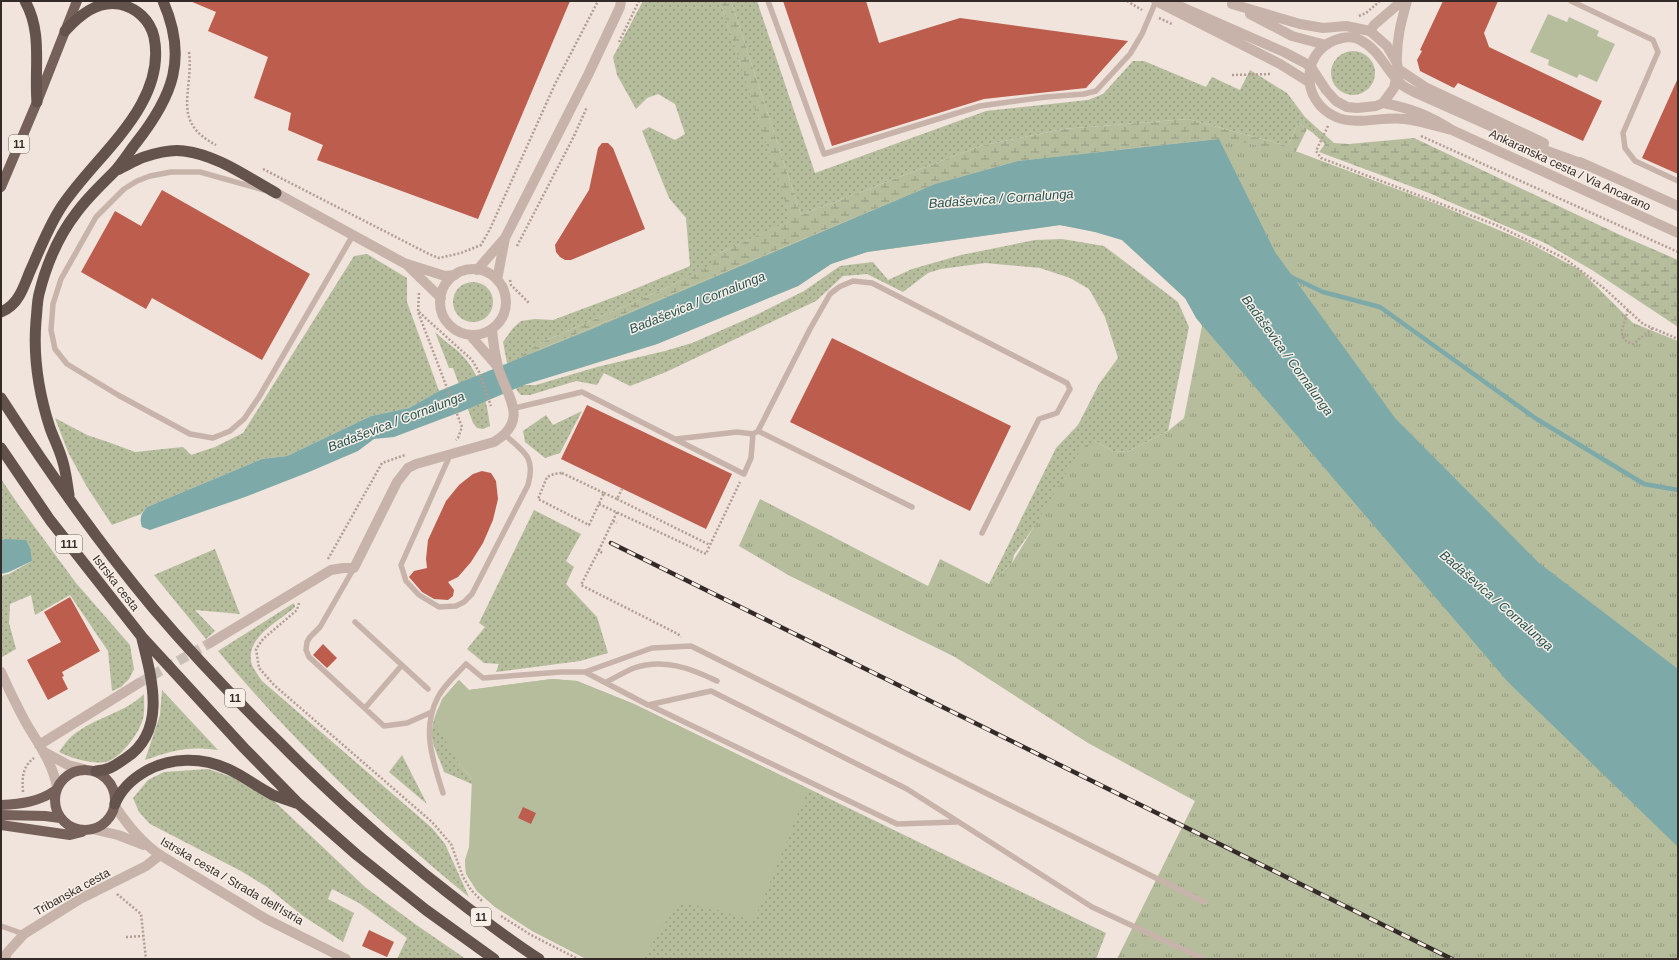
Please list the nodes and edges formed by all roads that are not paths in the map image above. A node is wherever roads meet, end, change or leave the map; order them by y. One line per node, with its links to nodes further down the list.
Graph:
1 (25, 1): 19 (highway)
2 (77, 1): 12 (main road, 11)
3 (163, 1): 22 (highway)
4 (768, 1): 5 (lane)
5 (1156, 1): 18 (street)
6 (1168, 1): 16 (street)
7 (1402, 1): 13 (street)
8 (1407, 1): 17 (street)
9 (1571, 1): 23 (lane)
10 (622, 3): 29 (street)
11 (1228, 3): 13 (street); 15 (street)
12 (65, 31): 19 (main road, 11); 35 (highway)
13 (1370, 31): 14 (street); 17 (street)
14 (1360, 39): 15 (street); 17 (street)
15 (1326, 45): 16 (street)
16 (1311, 67): 18 (street); 20 (street)
17 (1396, 71): 20 (street); 26 (street, Ankaranska cesta / Via Ancarano)
18 (1309, 82): 21 (street)
19 (37, 102): 24 (main road, 11)
20 (1382, 103): 21 (street)
21 (1452, 130): 27 (street, Ankaranska cesta / Via Ancarano)
22 (114, 171): 25 (highway); 46 (highway)
23 (1678, 181)
24 (1, 187)
25 (276, 193): 28 (street); 28 (lane)
26 (1678, 206)
27 (1678, 233)
28 (354, 235): 30 (street)
29 (505, 238): 31 (street); 33 (street)
30 (404, 263): 32 (street); 34 (street)
31 (477, 270): 32 (street); 33 (street)
32 (455, 275): 34 (street)
33 (497, 280): 36 (street)
34 (441, 298): 37 (street)
35 (1, 312)
36 (492, 330): 37 (street); 38 (street)
37 (470, 335): 38 (street)
38 (498, 367): 40 (street)
39 (1, 398): 46 (highway, 11)
40 (515, 408): 42 (street); 43 (lane)
41 (756, 433): 43 (lane); 43 (lane); 47 (lane); 48 (lane)
42 (505, 435): 45 (street); 45 (lane)
43 (676, 439)
44 (1, 448): 51 (highway, Istrska cesta / 111)
45 (451, 453): 49 (street)
46 (70, 500): 84 (highway, 11)
47 (912, 507)
48 (982, 533)
49 (354, 568): 52 (street); 61 (lane)
50 (355, 622): 53 (lane)
51 (142, 637): 65 (highway); 68 (highway, 111)
52 (210, 642)
53 (402, 665): 59 (lane); 61 (lane)
54 (1, 672): 63 (street)
55 (585, 672): 57 (lane); 62 (lane); 78 (lane)
56 (717, 681): 57 (lane)
57 (606, 682): 60 (lane)
58 (139, 683): 63 (street)
59 (428, 688)
60 (648, 704): 73 (lane); 73 (lane)
61 (364, 708): 62 (lane)
62 (432, 712): 67 (lane)
63 (41, 748): 64 (street); 66 (street)
64 (84, 769): 65 (main road); 66 (main road)
65 (96, 771): 70 (main road)
66 (56, 789): 69 (main road); 72 (main road)
67 (443, 793)
68 (299, 804): 70 (highway); 83 (highway, 11)
69 (1, 805)
70 (115, 805): 75 (main road); 76 (street)
71 (1, 816): 72 (main road)
72 (60, 818): 75 (main road)
73 (956, 822): 85 (lane)
74 (1, 825): 75 (main road)
75 (89, 830): 76 (street)
76 (148, 847): 77 (street, Istrska cesta / Strada dell'Istria)
77 (160, 855): 80 (street, Tribanska cesta); 82 (street, Istrska cesta / Strada dell'Istria)
78 (1204, 902)
79 (1, 926): 80 (lane)
80 (24, 934): 81 (street, Tribanska cesta)
81 (5, 959)
82 (346, 959)
83 (494, 959)
84 (539, 959)
85 (1204, 959)

